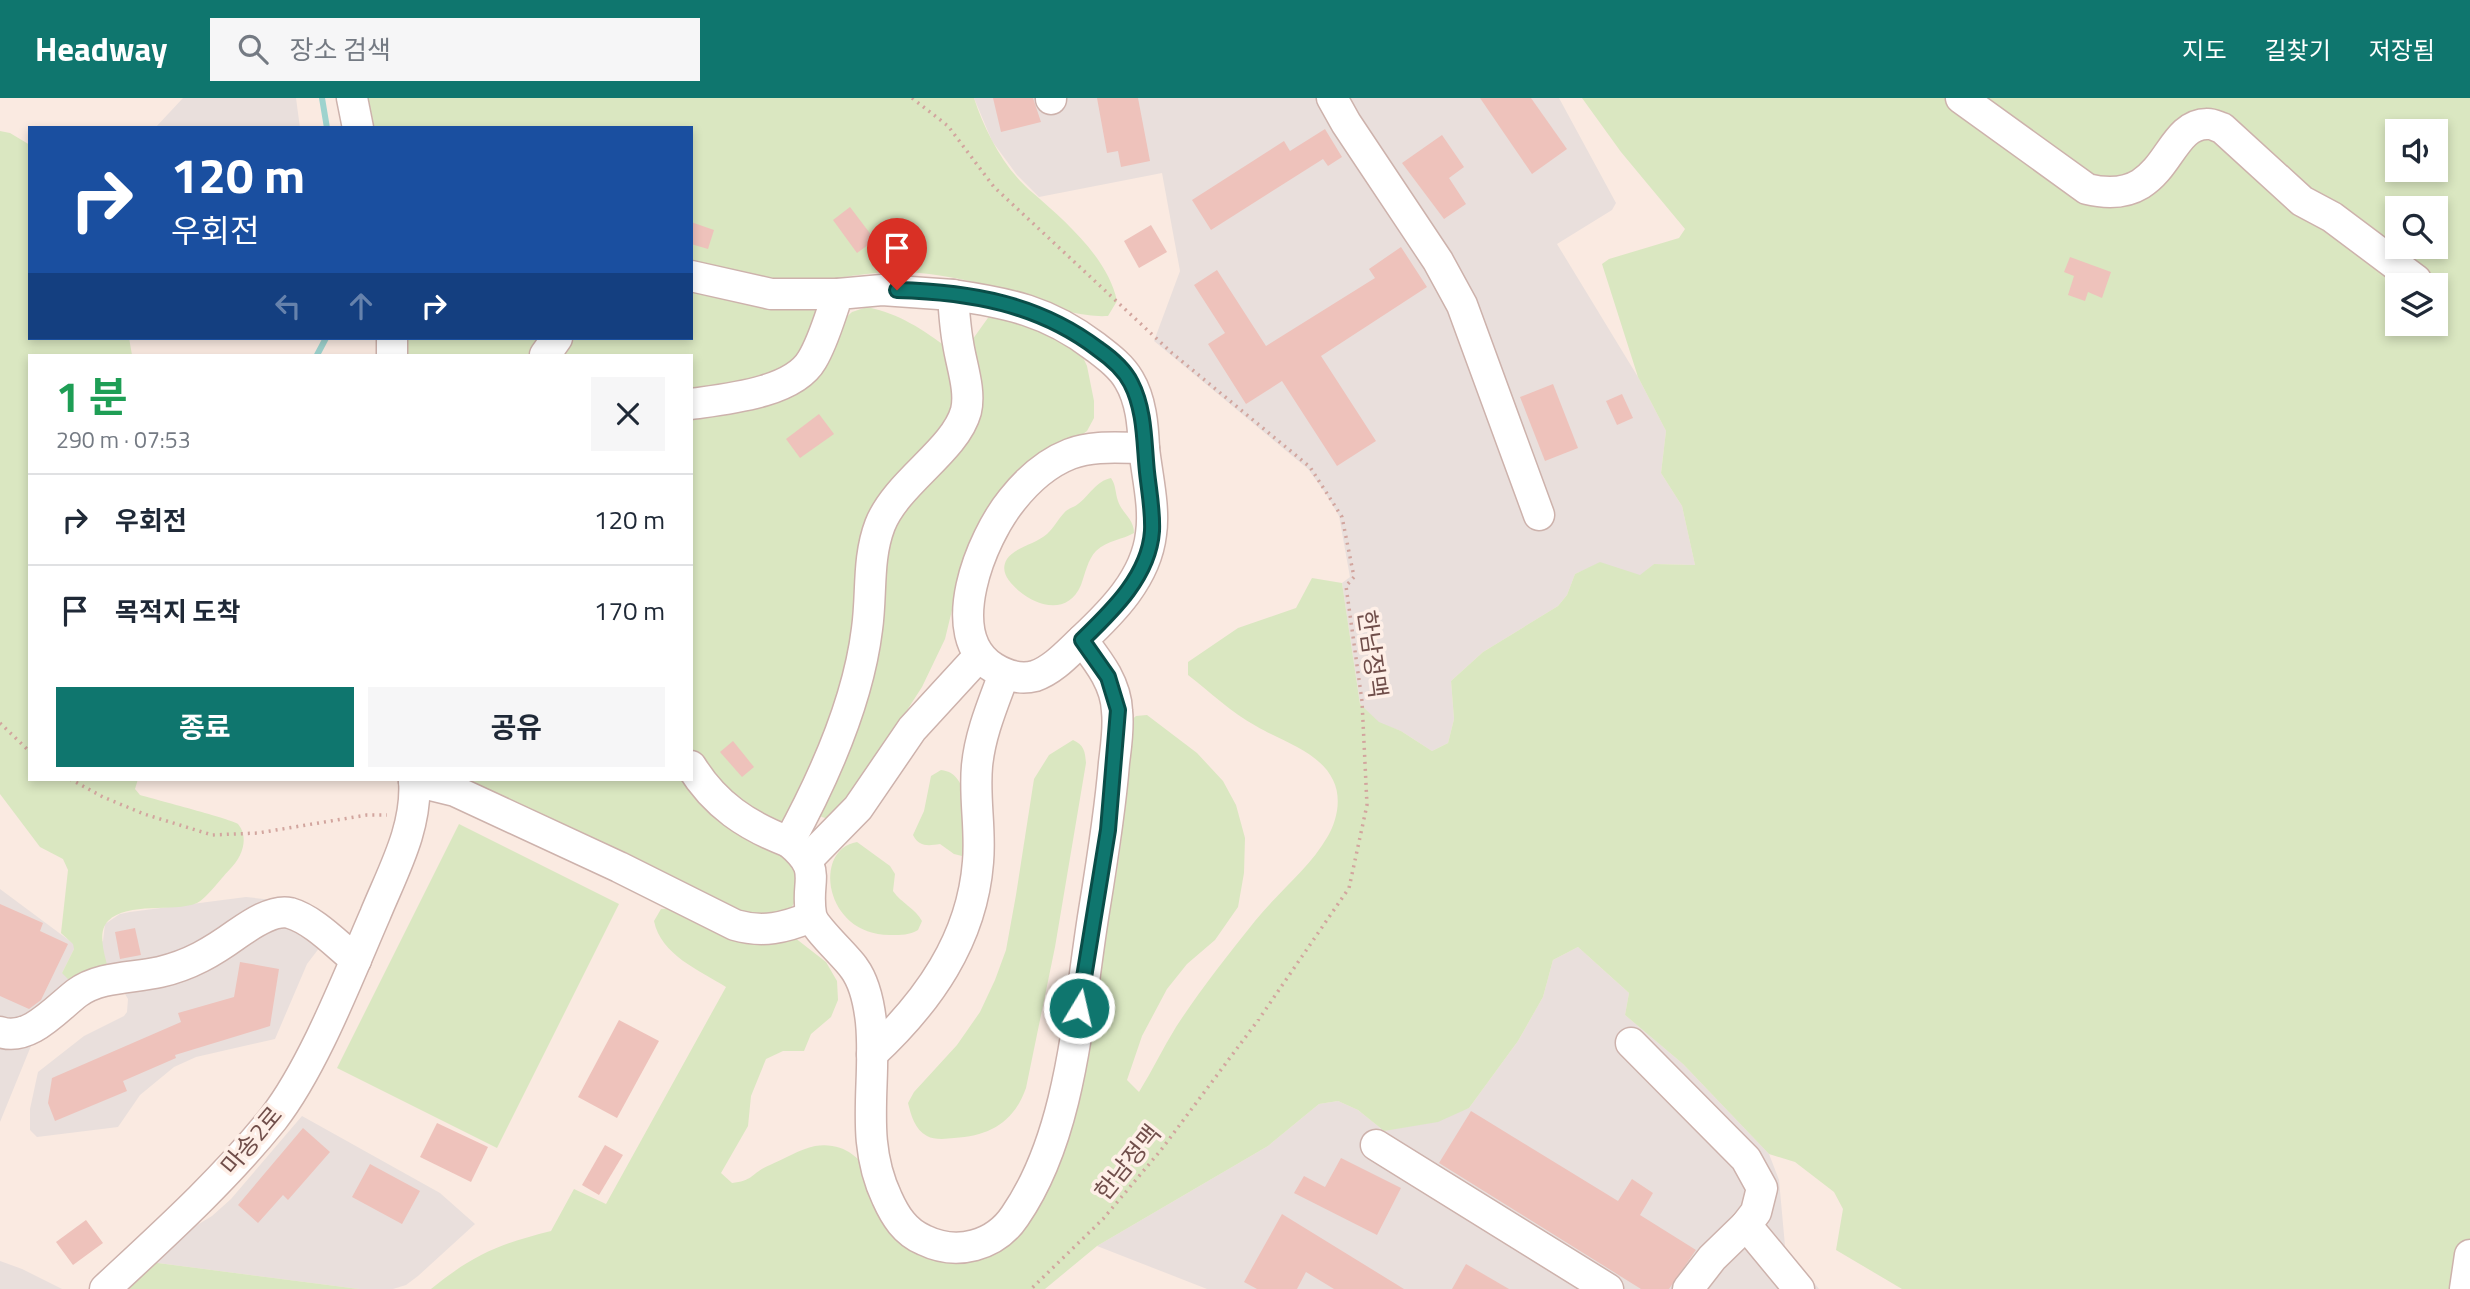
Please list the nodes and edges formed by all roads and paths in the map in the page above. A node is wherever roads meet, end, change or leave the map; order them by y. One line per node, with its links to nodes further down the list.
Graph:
1 (352, 98): 5 (street)
2 (912, 98): 33 (path, 한남정맥)
3 (1332, 98): 12 (street)
4 (1961, 98): 6 (street)
5 (358, 126)
6 (2408, 273)
7 (693, 276): 8 (street)
8 (838, 294): 9 (street); 10 (street)
9 (953, 295): 11 (street); 23 (street)
10 (693, 404)
11 (1144, 448): 13 (street); 14 (street)
12 (1539, 515)
13 (1082, 640): 15 (street); 28 (street)
14 (979, 656): 15 (street); 23 (street)
15 (1004, 674): 28 (street)
16 (0, 723): 17 (path)
17 (28, 750)
18 (693, 769): 23 (street)
19 (74, 781): 22 (path)
20 (414, 781): 22 (street, 마송2로)
21 (418, 781): 24 (street)
22 (414, 814): 25 (street, 마송2로)
23 (798, 851): 24 (street)
24 (811, 917): 28 (street)
25 (356, 960): 26 (street); 32 (street, 마송2로)
26 (0, 1032)
27 (1631, 1043): 30 (street)
28 (872, 1054)
29 (1376, 1145): 34 (street)
30 (1746, 1225): 35 (street); 36 (street)
31 (2470, 1255): 37 (street)
32 (105, 1289)
33 (1031, 1289)
34 (1608, 1289)
35 (1688, 1289)
36 (1799, 1289)
37 (2465, 1289)

